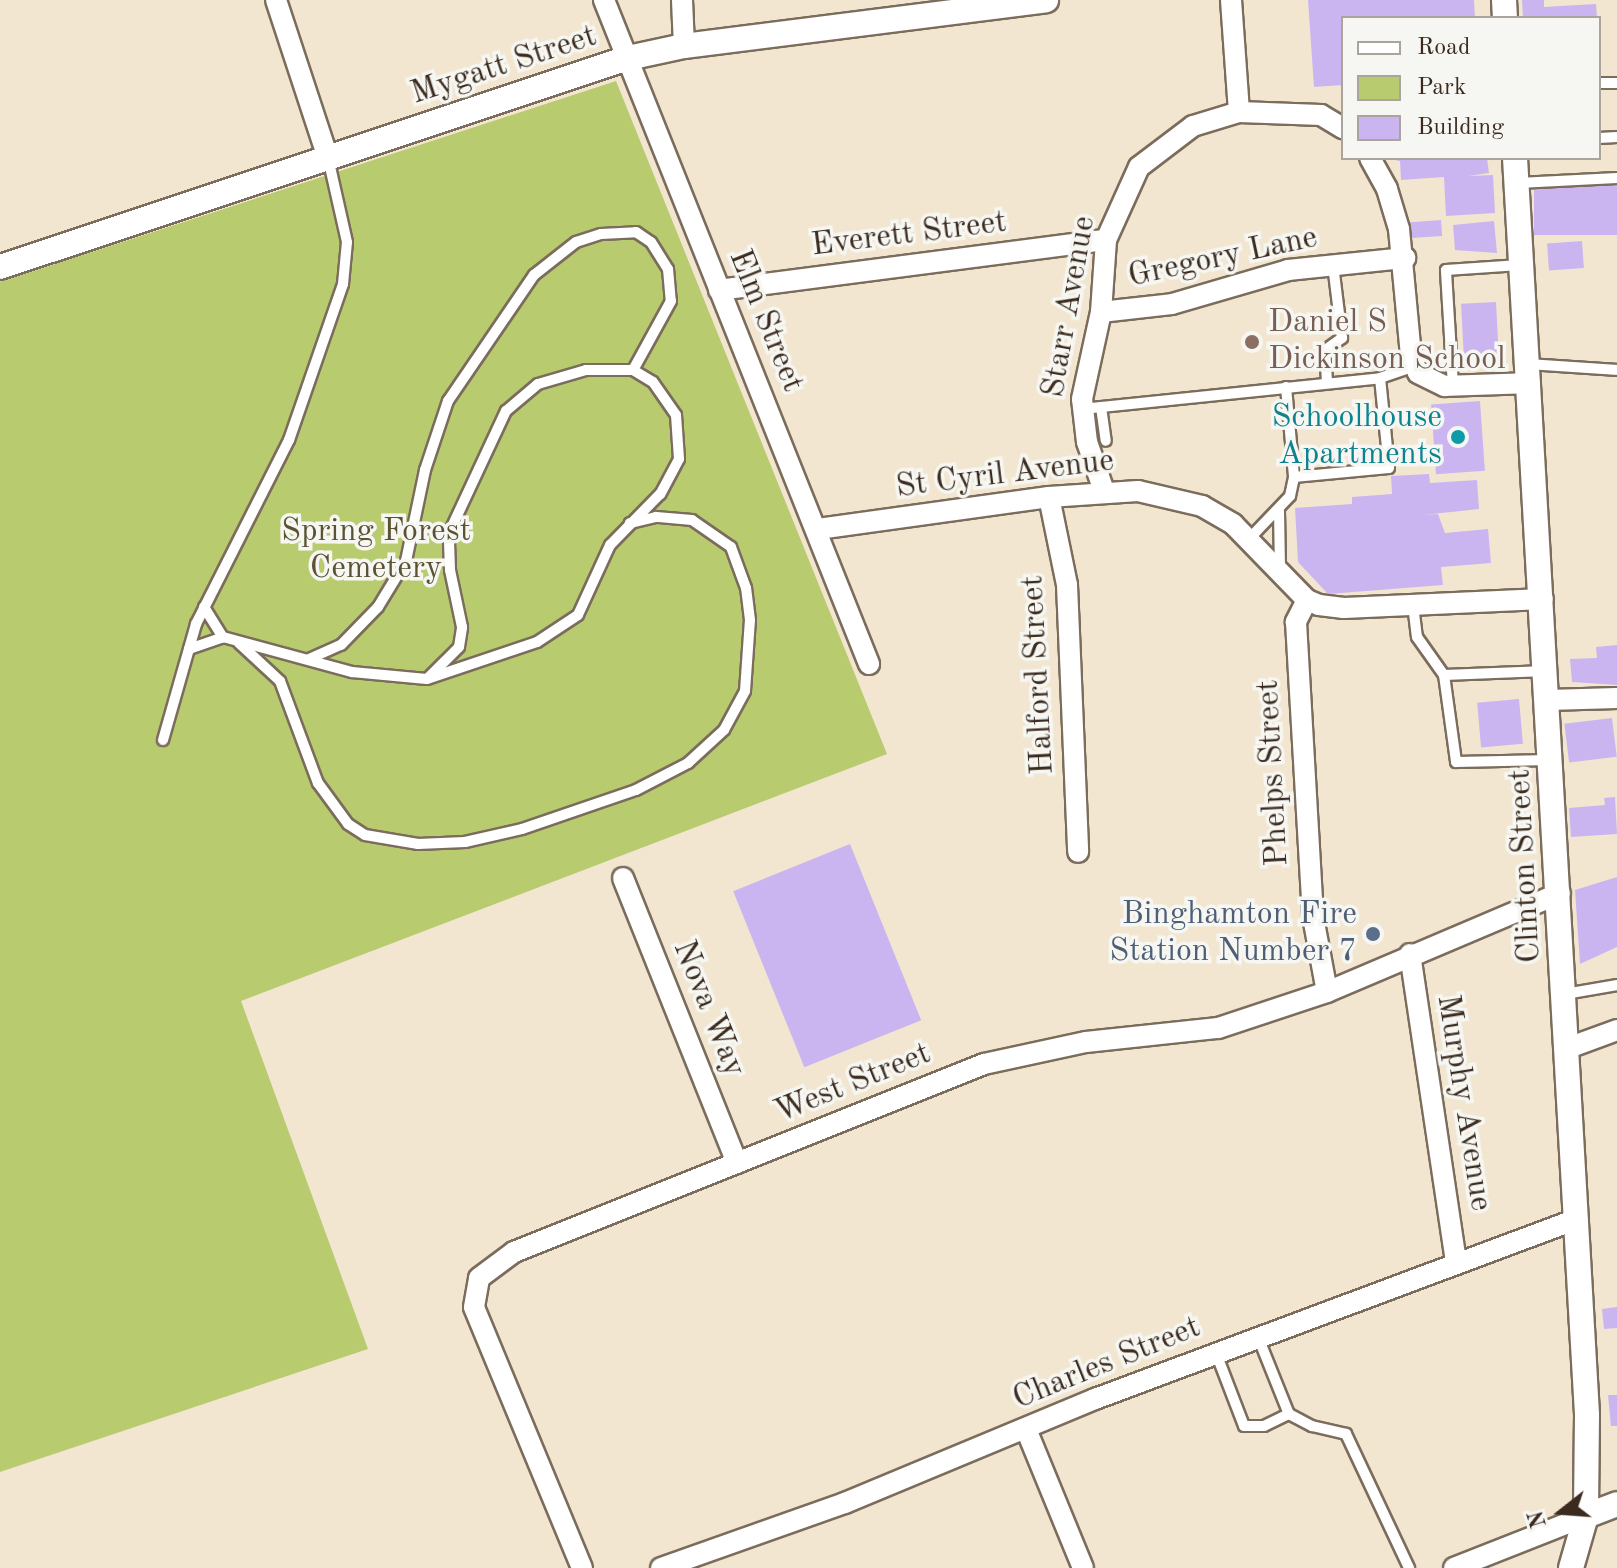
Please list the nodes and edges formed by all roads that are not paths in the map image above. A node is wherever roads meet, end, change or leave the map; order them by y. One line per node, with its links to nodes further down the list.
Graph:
1 (276, 0): 11 (street)
2 (604, 0): 8 (street, Elm Street)
3 (682, 0): 7 (street)
4 (1046, 0): 6 (street, Mygatt Street)
5 (1231, 0): 9 (street)
6 (938, 7): 7 (street, Mygatt Street)
7 (684, 46): 8 (street, Mygatt Street)
8 (628, 58): 11 (street, Mygatt Street); 21 (street, Elm Street)
9 (1239, 112): 10 (street, Starr Avenue); 16 (street, Starr Avenue)
10 (1341, 127)
11 (328, 158): 20 (street, Mygatt Street); 44 (lane)
12 (1371, 160): 17 (street)
13 (1515, 160): 15 (street, Clinton Street)
14 (1617, 178): 15 (lane)
15 (1516, 183): 19 (street, Clinton Street)
16 (1106, 240): 21 (street, Everett Street); 22 (street, Starr Avenue)
17 (1405, 258): 18 (street, Gregory Lane); 23 (street)
18 (1333, 265): 22 (street, Gregory Lane); 28 (lane)
19 (1522, 265): 26 (street, Clinton Street); 29 (lane)
20 (0, 267)
21 (719, 290): 38 (street, Elm Street)
22 (1101, 312): 31 (street, Starr Avenue)
23 (1415, 366): 27 (lane); 29 (street)
24 (633, 370): 37 (lane); 47 (lane); 51 (lane)
25 (1617, 370): 26 (lane)
26 (1529, 374): 29 (street); 41 (street, Clinton Street)
27 (1380, 378): 28 (lane); 33 (lane)
28 (1327, 383): 30 (lane)
29 (1453, 386)
30 (1286, 387): 31 (lane); 33 (lane)
31 (1091, 408): 32 (lane); 34 (street, Starr Avenue)
32 (1106, 441)
33 (1294, 477): 36 (lane)
34 (1104, 491): 35 (street, St Cyril Avenue); 39 (street, St Cyril Avenue)
35 (1049, 497): 38 (street, St Cyril Avenue); 56 (street, Halford Street)
36 (1279, 511): 39 (lane); 40 (lane)
37 (628, 523): 45 (lane); 51 (lane)
38 (818, 529): 48 (street, Elm Street)
39 (1248, 540): 40 (street, St Cyril Avenue)
40 (1281, 573): 42 (street, St Cyril Avenue)
41 (1543, 599): 43 (street); 49 (street, Clinton Street)
42 (1307, 600): 43 (street); 61 (street, Phelps Street)
43 (1413, 605): 50 (lane)
44 (204, 607): 45 (lane); 46 (lane)
45 (229, 638): 46 (lane); 47 (lane)
46 (189, 649): 54 (lane)
47 (309, 659): 51 (lane)
48 (869, 664)
49 (1546, 671): 50 (lane); 53 (street, Clinton Street)
50 (1444, 675): 55 (lane)
51 (427, 679)
52 (1617, 698): 53 (street)
53 (1548, 700): 55 (street, Clinton Street)
54 (163, 740)
55 (1552, 760): 58 (street, Clinton Street)
56 (1078, 852)
57 (623, 878): 65 (street, Nova Way)
58 (1560, 893): 59 (street, West Street); 62 (street, Clinton Street)
59 (1410, 954): 61 (street, West Street); 67 (street, Murphy Avenue)
60 (1617, 985): 62 (lane)
61 (1327, 992): 65 (street, West Street)
62 (1565, 994): 64 (street, Clinton Street)
63 (1617, 1030): 64 (street)
64 (1568, 1048): 66 (street, Clinton Street)
65 (737, 1163): 74 (street, West Street)
66 (1577, 1219): 67 (street, Charles Street); 73 (street, Clinton Street)
67 (1456, 1261): 68 (street, Charles Street)
68 (1258, 1337): 69 (street, Charles Street); 70 (lane)
69 (1216, 1353): 70 (lane); 71 (street, Charles Street)
70 (1289, 1414): 77 (lane)
71 (1026, 1429): 75 (street, Charles Street); 76 (street)
72 (1617, 1504): 73 (street)
73 (1586, 1516): 78 (street); 79 (street, Clinton Street)
74 (582, 1568)
75 (661, 1568)
76 (1083, 1568)
77 (1409, 1568)
78 (1454, 1568)
79 (1571, 1568)

